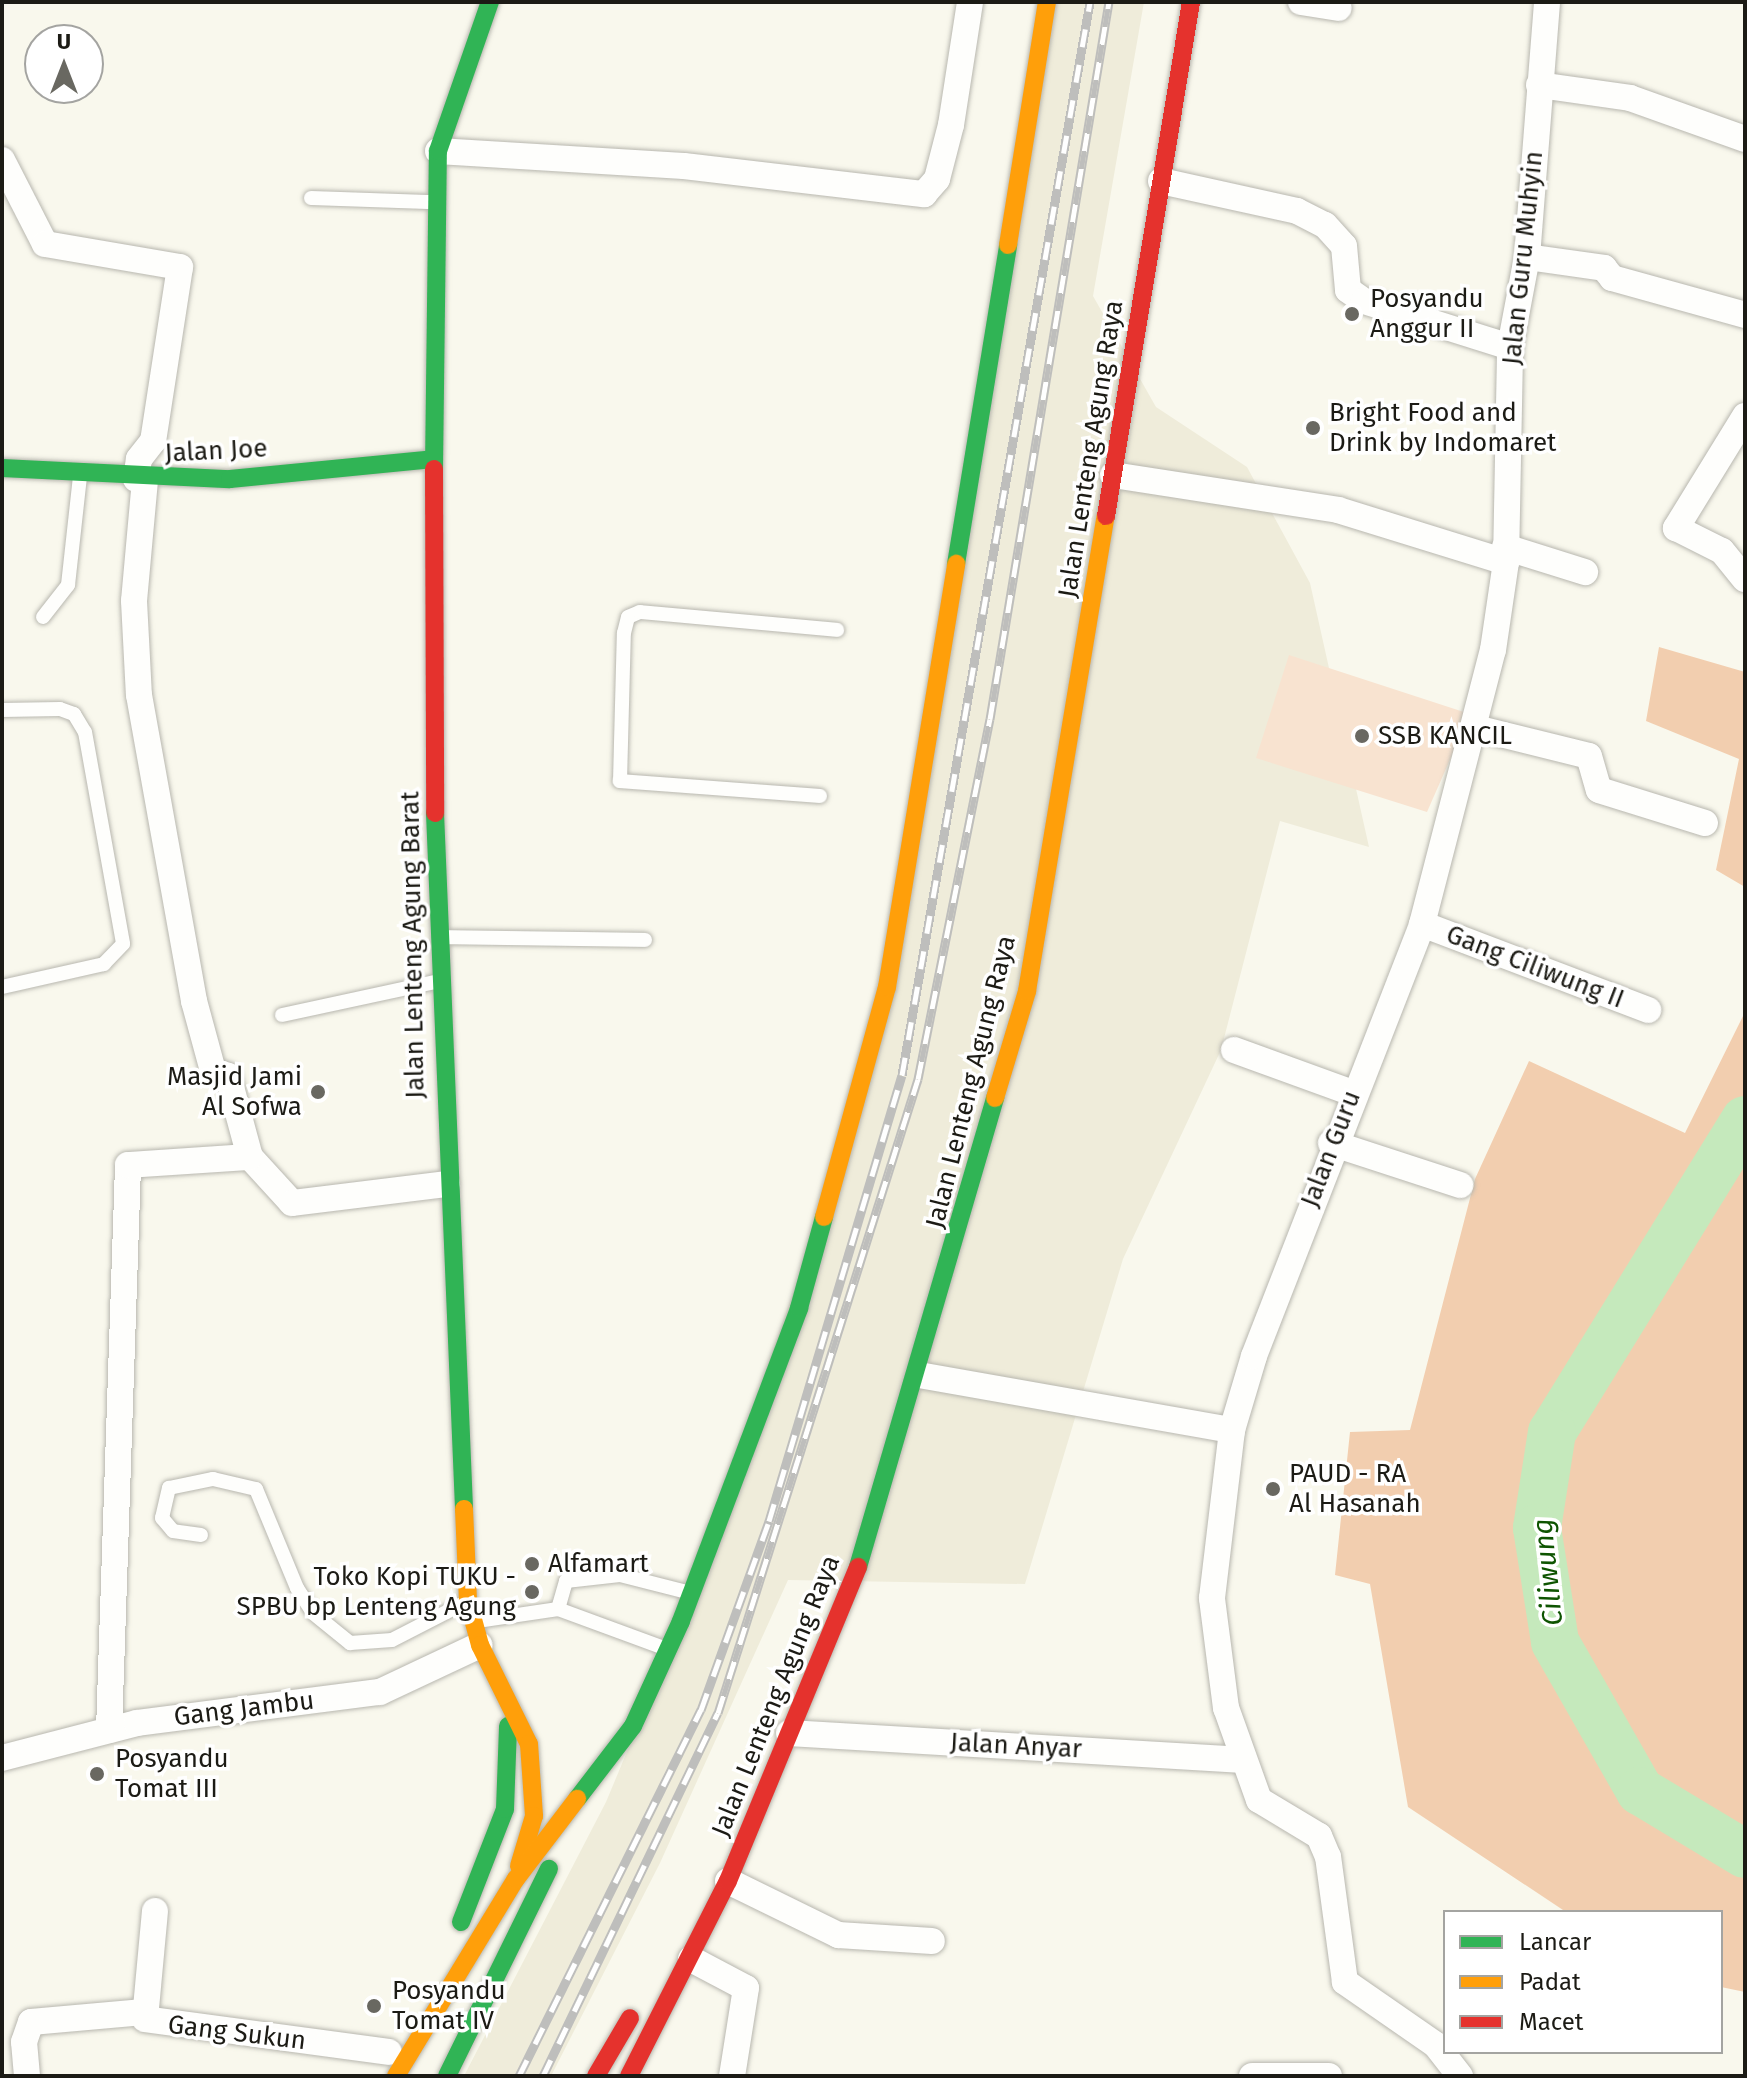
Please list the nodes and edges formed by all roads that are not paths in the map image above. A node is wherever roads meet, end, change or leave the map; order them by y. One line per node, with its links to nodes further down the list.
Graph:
1 (490, 2): 10 (main road, Jalan Lenteng Agung Barat)
2 (970, 2): 10 (street)
3 (1047, 2): 49 (main road)
4 (1191, 2): 12 (main road, Jalan Lenteng Agung Raya)
5 (1301, 2): 7 (street)
6 (1547, 2): 8 (street, Jalan Guru Muhyin)
7 (1339, 8)
8 (1539, 85): 9 (street); 15 (street, Jalan Guru Muhyin)
9 (1745, 139)
10 (438, 151): 14 (main road, Jalan Lenteng Agung Barat)
11 (2, 160): 23 (street)
12 (1161, 181): 17 (street); 21 (main road, Jalan Lenteng Agung Raya)
13 (311, 198): 14 (lane)
14 (433, 202): 19 (main road, Jalan Lenteng Agung Barat)
15 (1527, 257): 16 (street); 17 (street, Jalan Guru Muhyin)
16 (1745, 315)
17 (1510, 347): 24 (street, Jalan Guru Muhyin)
18 (1745, 416): 26 (street)
19 (433, 459): 23 (main road, Jalan Joe); 34 (main road, Jalan Lenteng Agung Barat)
20 (2, 468): 22 (main road, Jalan Joe)
21 (1113, 475): 24 (street); 46 (main road, Jalan Lenteng Agung Raya)
22 (80, 477): 23 (main road, Jalan Joe); 27 (lane)
23 (148, 480): 43 (street)
24 (1505, 554): 25 (street); 30 (street, Jalan Guru)
25 (1585, 572)
26 (1745, 579)
27 (43, 617)
28 (837, 630): 31 (lane)
29 (2, 710): 37 (lane)
30 (1476, 728): 32 (street); 33 (street, Jalan Guru)
31 (820, 796)
32 (1705, 823)
33 (1422, 924): 38 (street, Gang Ciliwung II); 41 (street, Jalan Guru)
34 (436, 937): 35 (lane); 36 (main road, Jalan Lenteng Agung Barat)
35 (645, 940)
36 (438, 981): 39 (lane); 44 (main road, Jalan Lenteng Agung Barat)
37 (2, 987)
38 (1648, 1010)
39 (282, 1015)
40 (1234, 1050): 41 (street)
41 (1353, 1093): 42 (street, Jalan Guru)
42 (1331, 1143): 45 (street); 47 (street, Jalan Guru)
43 (252, 1160): 44 (street); 55 (street)
44 (447, 1184): 50 (main road, Jalan Lenteng Agung Barat)
45 (1460, 1185)
46 (919, 1375): 47 (street); 56 (main road, Jalan Lenteng Agung Raya)
47 (1232, 1430): 58 (street, Jalan Guru)
48 (201, 1535): 50 (lane)
49 (692, 1593): 51 (lane); 53 (main road)
50 (468, 1601): 52 (main road, Jalan Lenteng Agung Barat)
51 (558, 1609): 52 (lane); 53 (lane)
52 (472, 1640): 54 (main road, Jalan Lenteng Agung Barat); 55 (street, Gang Jambu)
53 (668, 1650): 59 (main road)
54 (508, 1707): 60 (main road, Jalan Lenteng Agung Barat); 64 (main road)
55 (109, 1730): 57 (street, Gang Jambu)
56 (787, 1739): 58 (street, Jalan Anyar); 61 (main road, Jalan Lenteng Agung Raya); 62 (main road)
57 (2, 1758)
58 (1243, 1760): 79 (street, Jalan Guru)
59 (570, 1813): 60 (main road); 73 (main road)
60 (516, 1879): 70 (main road)
61 (728, 1881): 65 (street); 66 (main road, Jalan Lenteng Agung Raya)
62 (699, 1889)
63 (155, 1911): 69 (street, Gang Sukun)
64 (454, 1934)
65 (932, 1941)
66 (691, 1959): 75 (main road, Jalan Lenteng Agung Raya); 76 (street)
67 (430, 1978): 70 (main road)
68 (640, 1998): 74 (main road)
69 (144, 2012): 70 (street, Gang Sukun); 71 (street)
70 (393, 2056): 72 (main road)
71 (27, 2076)
72 (373, 2076)
73 (447, 2076)
74 (596, 2076)
75 (629, 2076)
76 (732, 2076)
77 (1252, 2076): 78 (street)
78 (1329, 2076)
79 (1460, 2076)

